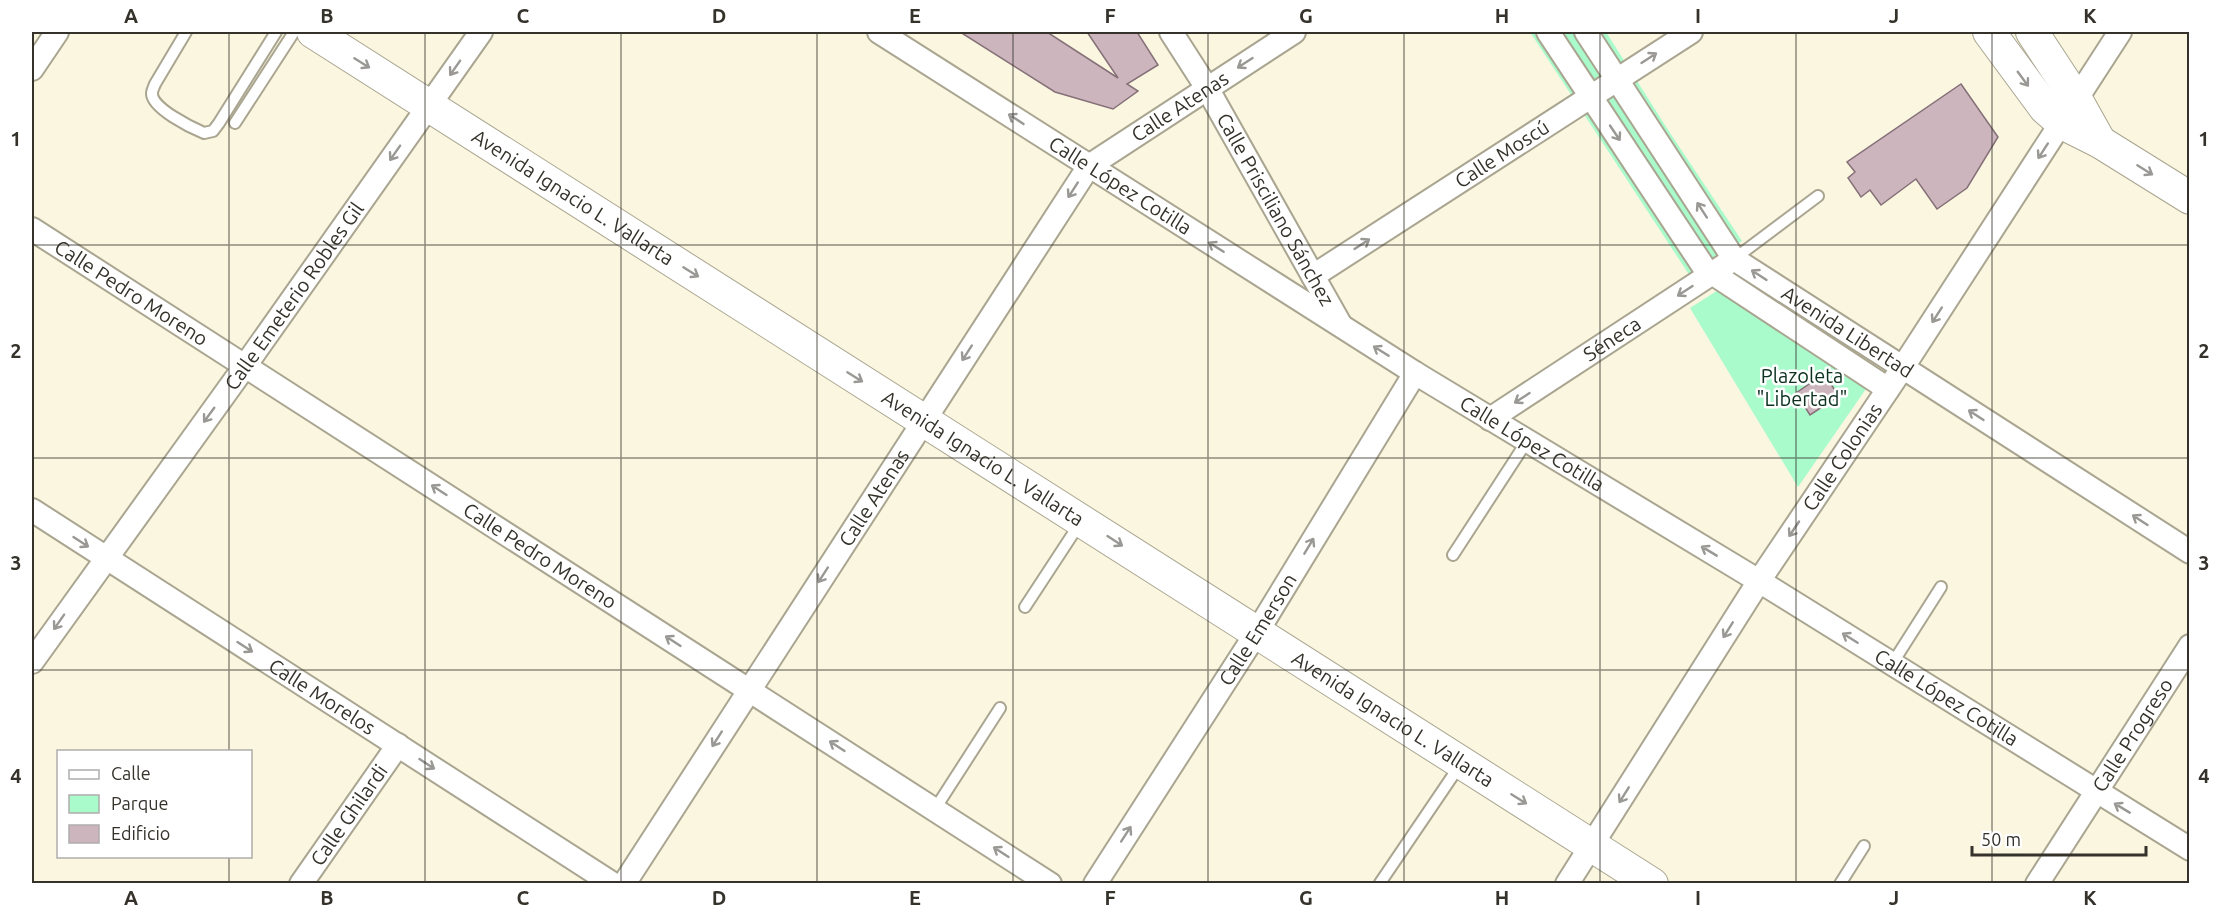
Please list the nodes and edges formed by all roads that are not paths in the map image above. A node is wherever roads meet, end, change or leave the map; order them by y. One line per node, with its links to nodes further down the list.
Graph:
1 (57, 32): 16 (street)
2 (186, 32): 3 (lane)
3 (276, 32)
4 (294, 32): 22 (lane)
5 (313, 32): 20 (main road, Avenida Ignacio L. Vallarta, one-way to 20)
6 (481, 32): 20 (street, Calle Emeterio Robles Gil, one-way to 20)
7 (879, 32): 23 (street, Calle López Cotilla, one-way to 7)
8 (1171, 32): 18 (street, Calle Prisciliano Sánchez)
9 (1294, 32): 18 (street, Calle Atenas, one-way to 18)
10 (1548, 32): 19 (street)
11 (1586, 32): 17 (street, Avenida Libertad)
12 (1691, 32): 17 (street, Calle Moscú, one-way to 12)
13 (1989, 32): 21 (main road, one-way to 21)
14 (2032, 32): 21 (main road)
15 (2120, 32): 21 (street, Calle Colonias)
16 (32, 69)
17 (1617, 79): 19 (street, Calle Moscú); 27 (street, Avenida Libertad, one-way to 17)
18 (1208, 88): 23 (street, Calle Atenas); 29 (street, Calle Prisciliano Sánchez)
19 (1590, 97): 28 (street, one-way to 28); 29 (street, Calle Moscú, one-way to 19)
20 (429, 105): 31 (street, Calle Emeterio Robles Gil, one-way to 31); 36 (main road, Avenida Ignacio L. Vallarta, one-way to 36)
21 (2069, 111): 25 (main road, one-way to 25); 32 (street, Calle Colonias, one-way to 32)
22 (235, 123)
23 (1089, 166): 30 (street, Calle López Cotilla, one-way to 23); 36 (street, Calle Atenas, one-way to 36)
24 (1818, 196): 27 (lane)
25 (2190, 198)
26 (32, 229): 31 (street, Calle Pedro Moreno)
27 (1734, 259): 28 (street, Séneca); 32 (street, Avenida Libertad, one-way to 27)
28 (1711, 274): 34 (street); 35 (street, Séneca, one-way to 35)
29 (1313, 276): 30 (street, Calle Prisciliano Sánchez)
30 (1341, 326): 33 (street, Calle López Cotilla, one-way to 30)
31 (245, 366): 42 (street, Calle Emeterio Robles Gil, one-way to 42); 50 (street, Calle Pedro Moreno, one-way to 31)
32 (1903, 367): 34 (street, Calle Colonias); 40 (street, Avenida Libertad, one-way to 32)
33 (1415, 373): 35 (street, Calle López Cotilla); 46 (street, Calle Emerson, one-way to 33)
34 (1888, 389): 43 (street, Calle Colonias, one-way to 43)
35 (1490, 418): 37 (street, Calle López Cotilla)
36 (923, 420): 39 (main road, Avenida Ignacio L. Vallarta); 50 (street, Calle Atenas, one-way to 50)
37 (1527, 441): 41 (lane); 43 (street, Calle López Cotilla, one-way to 37)
38 (32, 510): 42 (street, Calle Morelos, one-way to 42)
39 (1082, 520): 45 (lane); 46 (main road, Avenida Ignacio L. Vallarta, one-way to 46)
40 (2190, 552)
41 (1453, 555)
42 (105, 558): 48 (street, Calle Emeterio Robles Gil, one-way to 48); 52 (street, Calle Morelos, one-way to 52)
43 (1759, 581): 49 (street, Calle López Cotilla, one-way to 43); 56 (street, Calle Colonias, one-way to 56)
44 (1941, 587): 49 (lane)
45 (1025, 607)
46 (1257, 632): 53 (main road, Avenida Ignacio L. Vallarta); 64 (street, Calle Emerson, one-way to 46)
47 (2190, 646): 54 (street, Calle Progreso)
48 (32, 662)
49 (1892, 664): 54 (street, Calle López Cotilla)
50 (749, 690): 55 (street, Calle Pedro Moreno, one-way to 50); 62 (street, Calle Atenas, one-way to 62)
51 (1000, 708): 55 (lane)
52 (398, 746): 60 (street, Calle Ghilardi); 61 (street, Calle Morelos, one-way to 61)
53 (1461, 762): 56 (main road, Avenida Ignacio L. Vallarta, one-way to 56); 59 (lane)
54 (2095, 792): 58 (street, Calle López Cotilla, one-way to 54); 68 (street, Calle Progreso)
55 (935, 809): 63 (street, Calle Pedro Moreno, one-way to 55)
56 (1592, 845): 65 (street, Calle Colonias); 66 (main road, Avenida Ignacio L. Vallarta)
57 (1864, 846): 67 (lane)
58 (2190, 849)
59 (1380, 883)
60 (301, 884)
61 (613, 884)
62 (624, 884)
63 (1050, 884)
64 (1095, 884)
65 (1567, 884)
66 (1652, 884)
67 (1840, 884)
68 (2037, 884)

